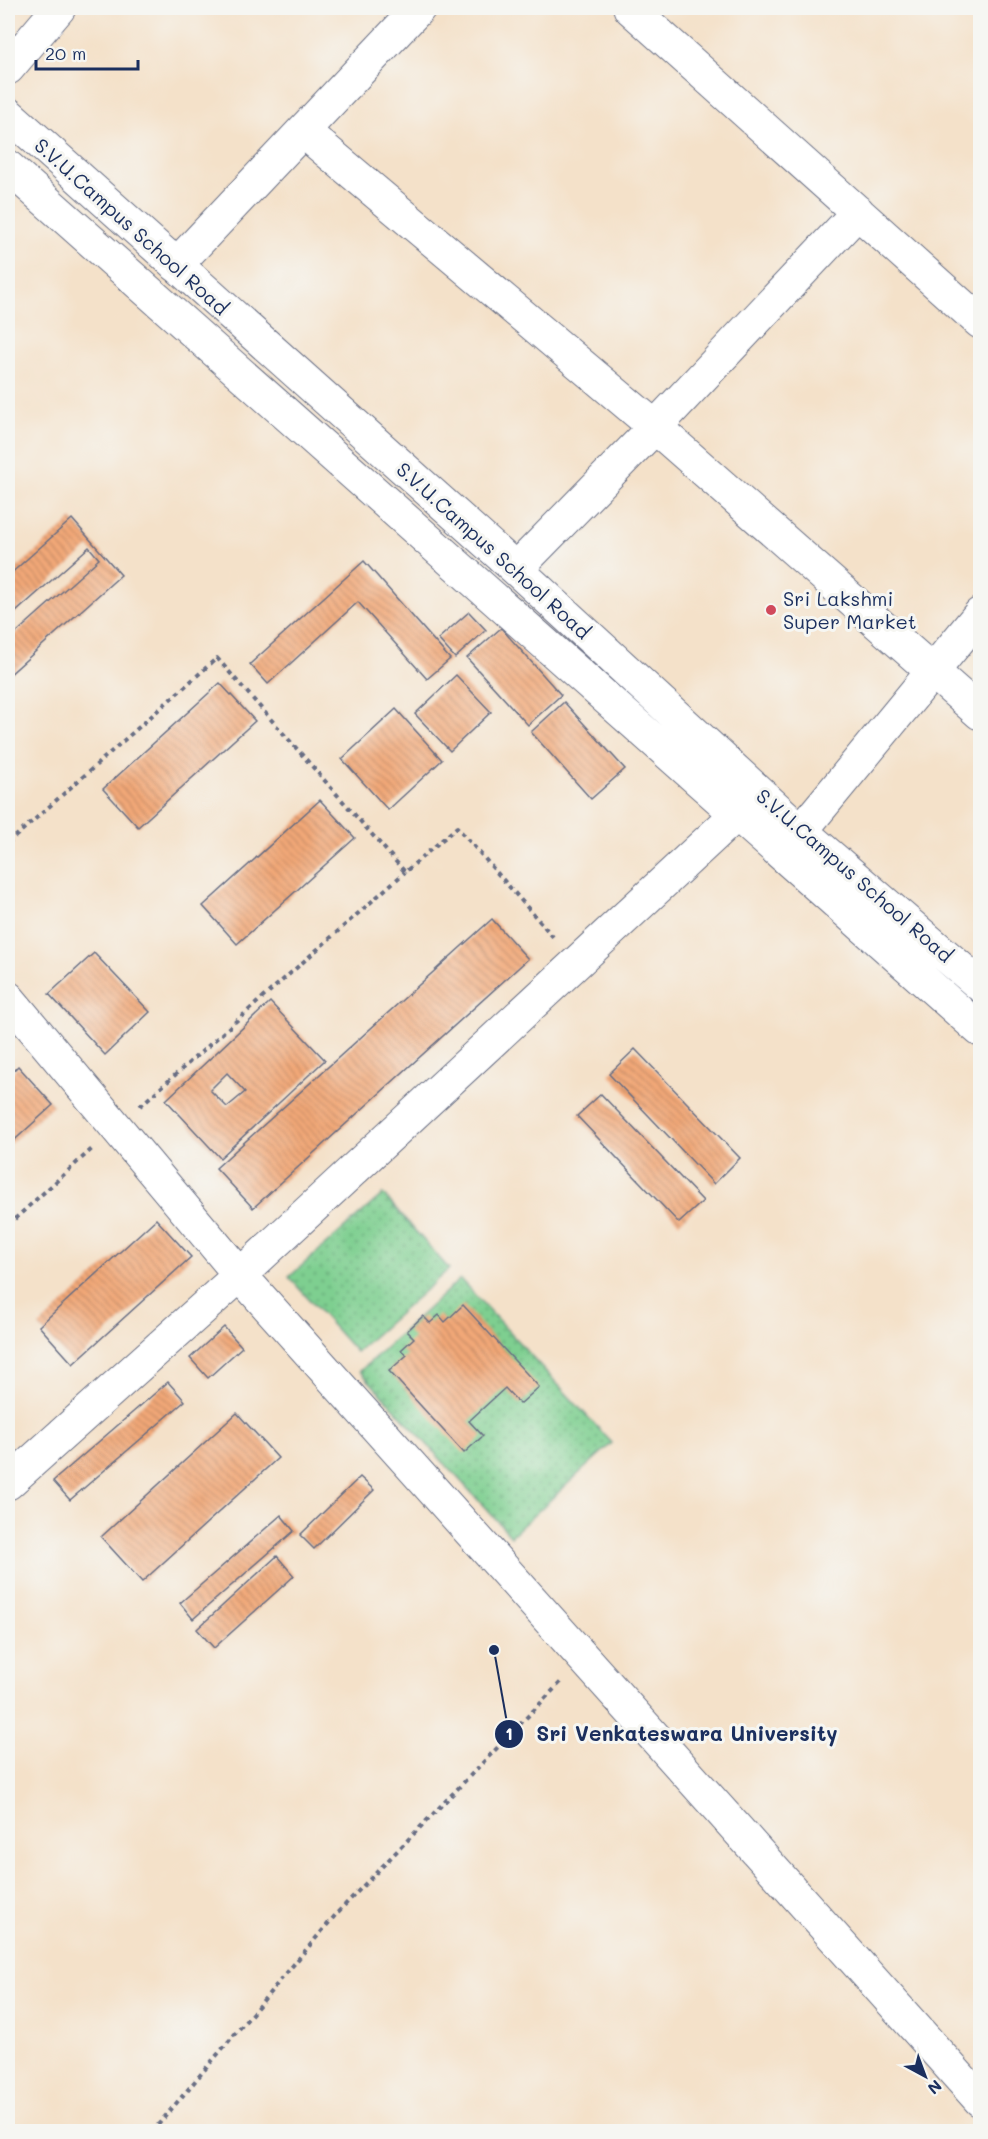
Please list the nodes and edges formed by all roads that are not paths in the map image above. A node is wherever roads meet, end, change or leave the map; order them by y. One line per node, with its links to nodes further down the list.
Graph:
1 (59, 8): 4 (street)
2 (419, 8): 6 (street)
3 (630, 8): 8 (street)
4 (8, 68)
5 (8, 114): 9 (street, S.V.U.Campus School Road)
6 (303, 131): 9 (street); 11 (street)
7 (8, 166): 16 (street, S.V.U.Campus School Road)
8 (858, 212): 10 (street); 11 (street)
9 (177, 265): 12 (street, S.V.U.Campus School Road)
10 (978, 313)
11 (655, 427): 12 (street); 14 (street)
12 (516, 569): 17 (street, S.V.U.Campus School Road)
13 (981, 614): 14 (street)
14 (933, 671): 15 (street); 17 (street)
15 (981, 713)
16 (737, 814): 20 (street, S.V.U.Campus School Road); 21 (street)
17 (801, 831): 18 (street, S.V.U.Campus School Road)
18 (981, 985)
19 (8, 998): 21 (street)
20 (981, 1030)
21 (240, 1275): 22 (street); 23 (street)
22 (8, 1483)
23 (981, 2100)

